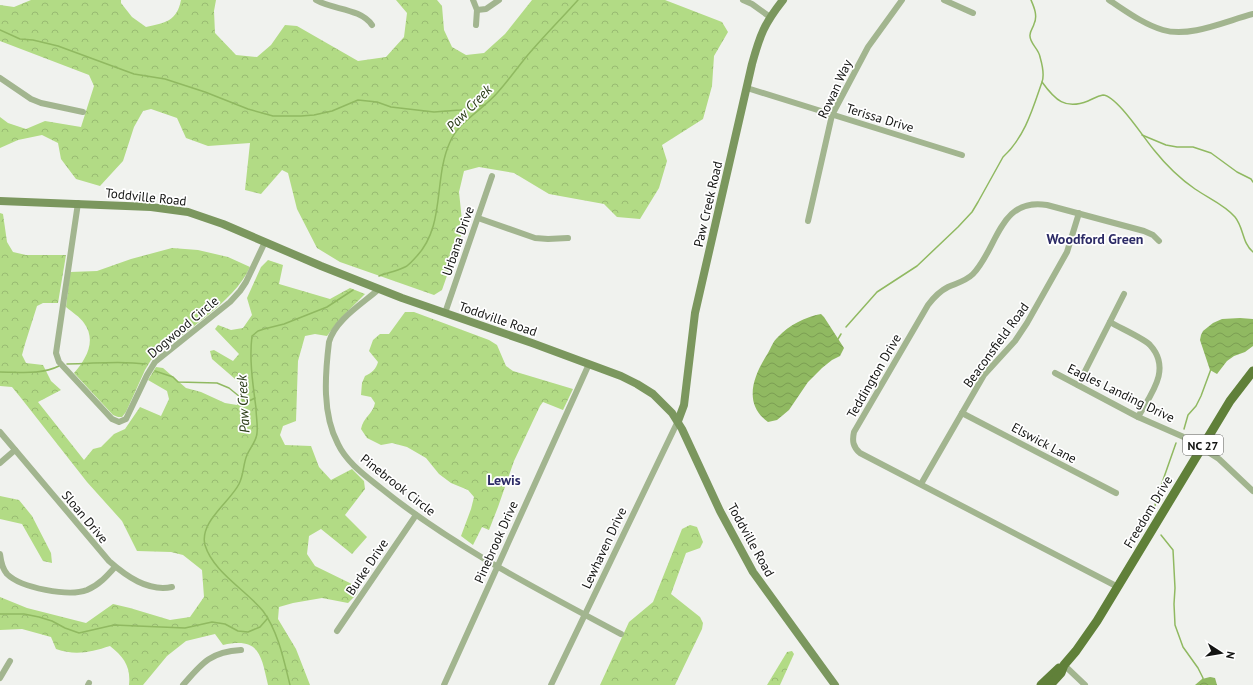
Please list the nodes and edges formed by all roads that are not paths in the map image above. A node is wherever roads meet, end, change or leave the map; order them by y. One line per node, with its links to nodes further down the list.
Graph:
1 (316, 0): 13 (street)
2 (473, 0): 9 (street)
3 (499, 0): 9 (street)
4 (743, 0): 12 (street)
5 (783, 0): 12 (street, Paw Creek Road)
6 (902, 0): 18 (street, Rowan Way)
7 (944, 0): 10 (street)
8 (1109, 0): 11 (street)
9 (476, 10): 14 (street)
10 (973, 13)
11 (1253, 14)
12 (770, 17): 16 (street, Paw Creek Road)
13 (372, 25)
14 (476, 25)
15 (0, 78): 17 (street)
16 (747, 88): 18 (street, Terissa Drive); 39 (street, Paw Creek Road)
17 (83, 112)
18 (832, 115): 19 (street, Terissa Drive); 25 (street, Rowan Way)
19 (962, 155)
20 (492, 176): 24 (street, Urbana Drive)
21 (0, 201): 22 (street, Toddville Road)
22 (78, 204): 28 (street, Toddville Road); 28 (street, Dogwood Circle)
23 (1079, 213): 27 (street, Teddington Drive); 37 (street, Beaconsfield Road); 44 (street, Teddington Drive)
24 (478, 218): 26 (street); 31 (street, Urbana Drive)
25 (808, 221)
26 (568, 238)
27 (1159, 241)
28 (265, 242): 29 (street, Toddville Road)
29 (380, 289): 31 (street, Toddville Road); 47 (street, Pinebrook Circle)
30 (1124, 294): 32 (street)
31 (445, 313): 33 (street, Toddville Road)
32 (1110, 322): 36 (street); 38 (street)
33 (589, 364): 39 (street, Toddville Road); 49 (street, Pinebrook Drive)
34 (1253, 371): 41 (main road, Freedom Drive / NC 27)
35 (1055, 373): 36 (street, Eagles Landing Drive)
36 (1078, 385): 38 (street, Eagles Landing Drive)
37 (962, 412): 44 (street, Beaconsfield Road); 46 (street, Elswick Lane)
38 (1138, 417): 41 (street, Eagles Landing Drive)
39 (678, 421): 53 (street, Lewhaven Drive); 63 (street, Toddville Road)
40 (0, 432): 42 (street, Sloan Drive)
41 (1202, 448): 45 (street, Eagles Landing Drive); 52 (main road, Freedom Drive / NC 27)
42 (15, 450): 43 (street); 50 (street, Sloan Drive)
43 (0, 463)
44 (921, 484): 52 (street, Teddington Drive)
45 (1253, 491)
46 (1116, 493)
47 (416, 515): 49 (street, Pinebrook Circle); 54 (street, Burke Drive)
48 (0, 554): 50 (street)
49 (497, 566): 53 (street, Pinebrook Circle); 61 (street, Pinebrook Drive)
50 (115, 567): 51 (street, Sloan Drive)
51 (172, 587)
52 (1118, 587): 58 (main road, Freedom Drive / NC 27)
53 (585, 615): 55 (street, Pinebrook Circle); 62 (street, Lewhaven Drive)
54 (337, 631)
55 (620, 634)
56 (241, 650): 60 (street)
57 (10, 661): 59 (street)
58 (1064, 665): 64 (main road, Freedom Drive / NC 27); 65 (main road, Freedom Drive / NC 27); 66 (street)
59 (0, 678)
60 (185, 684)
61 (444, 685)
62 (551, 685)
63 (835, 685)
64 (1041, 685)
65 (1050, 685)
66 (1085, 685)

